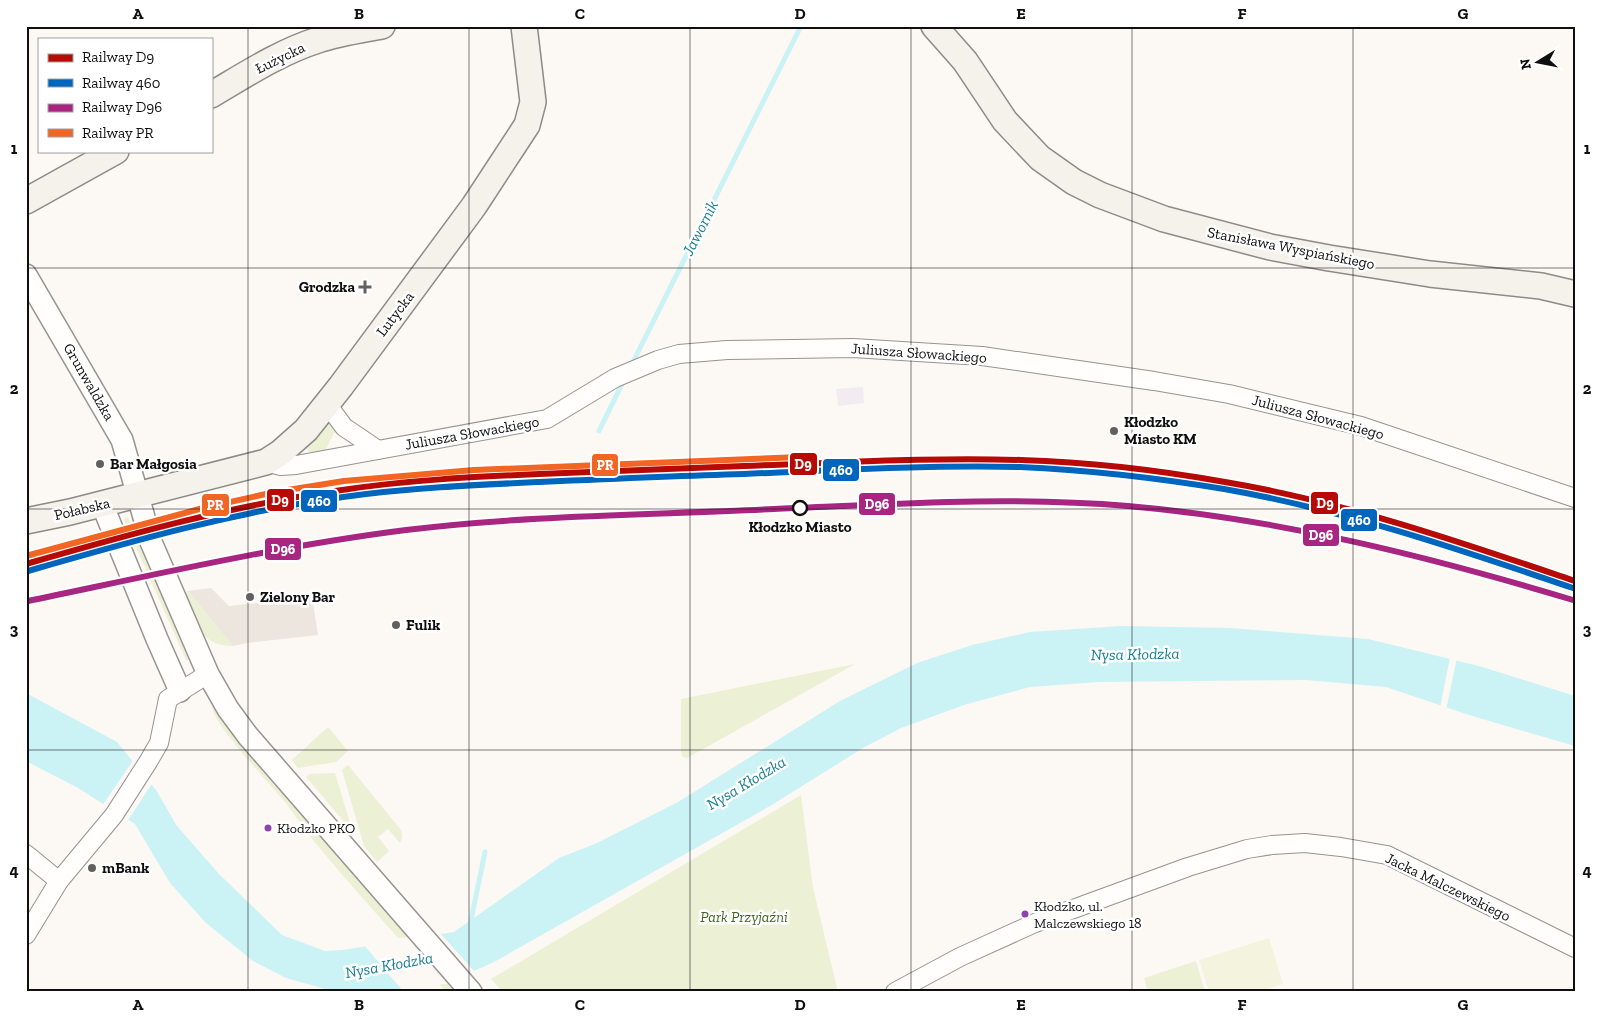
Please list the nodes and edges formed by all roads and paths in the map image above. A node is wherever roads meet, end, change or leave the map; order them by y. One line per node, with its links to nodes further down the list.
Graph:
1 (380, 26): 4 (main road, Łużycka)
2 (524, 26): 9 (main road, Lutycka)
3 (934, 26): 8 (main road, Stanisława Wyspiańskiego)
4 (212, 94)
5 (114, 152): 6 (main road)
6 (26, 201)
7 (26, 275): 12 (street, Grunwaldzka)
8 (1575, 294)
9 (327, 404): 10 (street); 11 (main road, Lutycka)
10 (378, 450): 11 (street, Juliusza Słowackiego); 13 (street, Juliusza Słowackiego)
11 (266, 462): 12 (main road, Lutycka)
12 (137, 496): 14 (main road, Połabska); 16 (street, Grunwaldzka)
13 (1575, 498)
14 (102, 504): 15 (main road, Połabska); 17 (street)
15 (26, 520)
16 (208, 674): 17 (street); 22 (street, Grunwaldzka)
17 (180, 691): 19 (street)
18 (26, 854): 19 (street)
19 (59, 881): 20 (street)
20 (26, 935)
21 (1575, 948): 23 (street, Jacka Malczewskiego)
22 (470, 991)
23 (895, 992)

